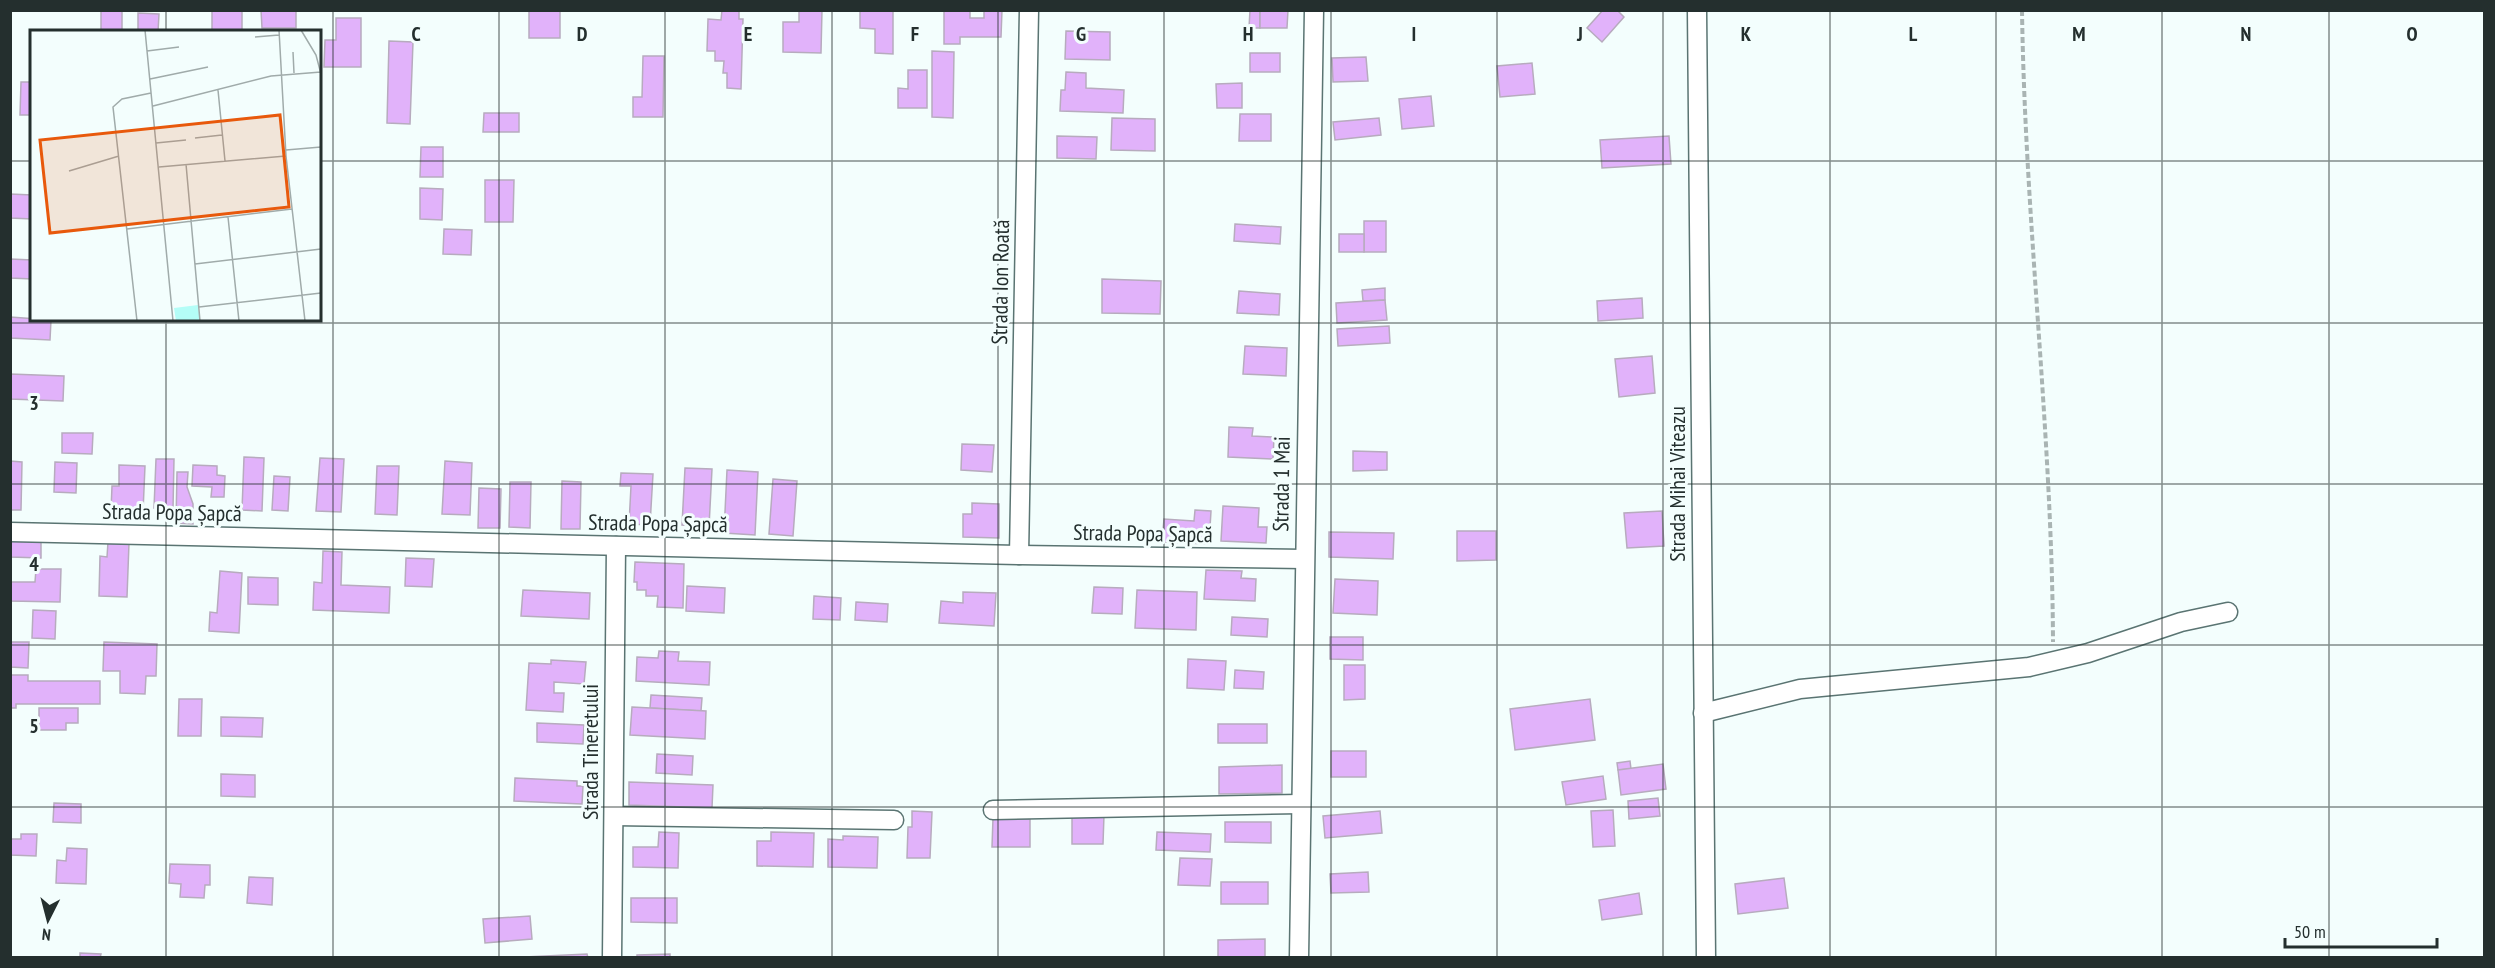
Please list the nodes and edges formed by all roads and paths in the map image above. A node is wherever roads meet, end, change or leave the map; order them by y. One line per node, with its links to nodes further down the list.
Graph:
1 (1029, 10): 7 (street, Strada Ion Roată)
2 (1314, 10): 8 (street, Strada 1 Mai)
3 (1697, 10): 11 (street, Strada Mihai Viteazu)
4 (2022, 10): 10 (path)
5 (10, 532): 6 (street, Strada Popa Șapcă)
6 (616, 546): 7 (street, Strada Popa Șapcă); 14 (street, Strada Tineretului)
7 (1019, 555): 8 (street, Strada Popa Șapcă)
8 (1304, 559): 12 (street, Strada 1 Mai)
9 (2229, 612): 10 (street)
10 (2053, 661): 11 (street)
11 (1703, 713): 18 (street, Strada Mihai Viteazu)
12 (1301, 804): 13 (street); 17 (street, Strada 1 Mai)
13 (993, 810)
14 (614, 816): 15 (street); 16 (street, Strada Tineretului)
15 (894, 820)
16 (612, 957)
17 (1299, 957)
18 (1706, 957)

